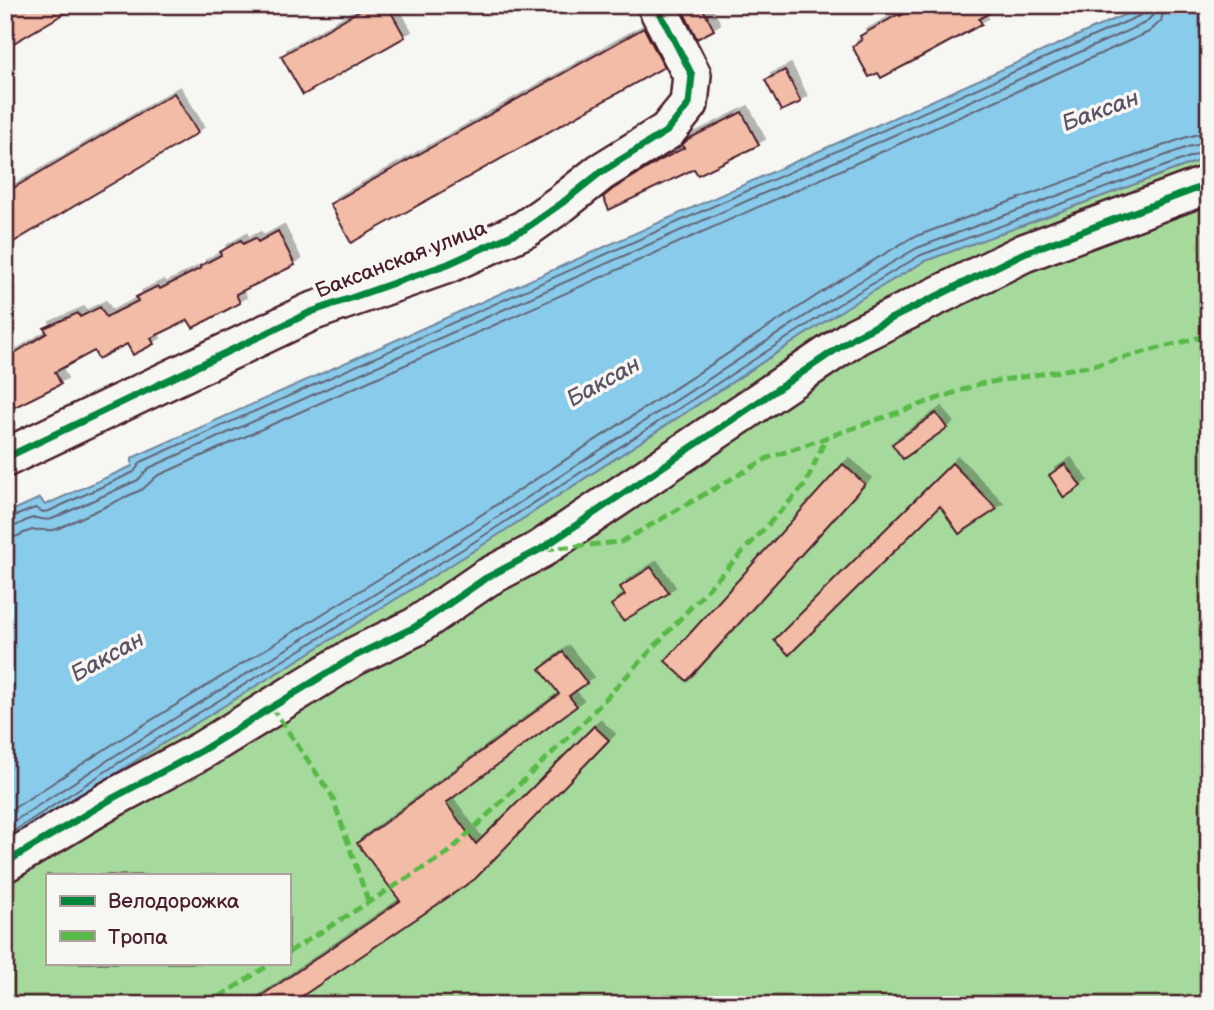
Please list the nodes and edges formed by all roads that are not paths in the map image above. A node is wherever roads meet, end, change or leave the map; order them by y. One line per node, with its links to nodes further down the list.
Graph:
1 (656, 5): 3 (street, Баксанская улица)
2 (1209, 184): 4 (street)
3 (5, 458)
4 (5, 863)

